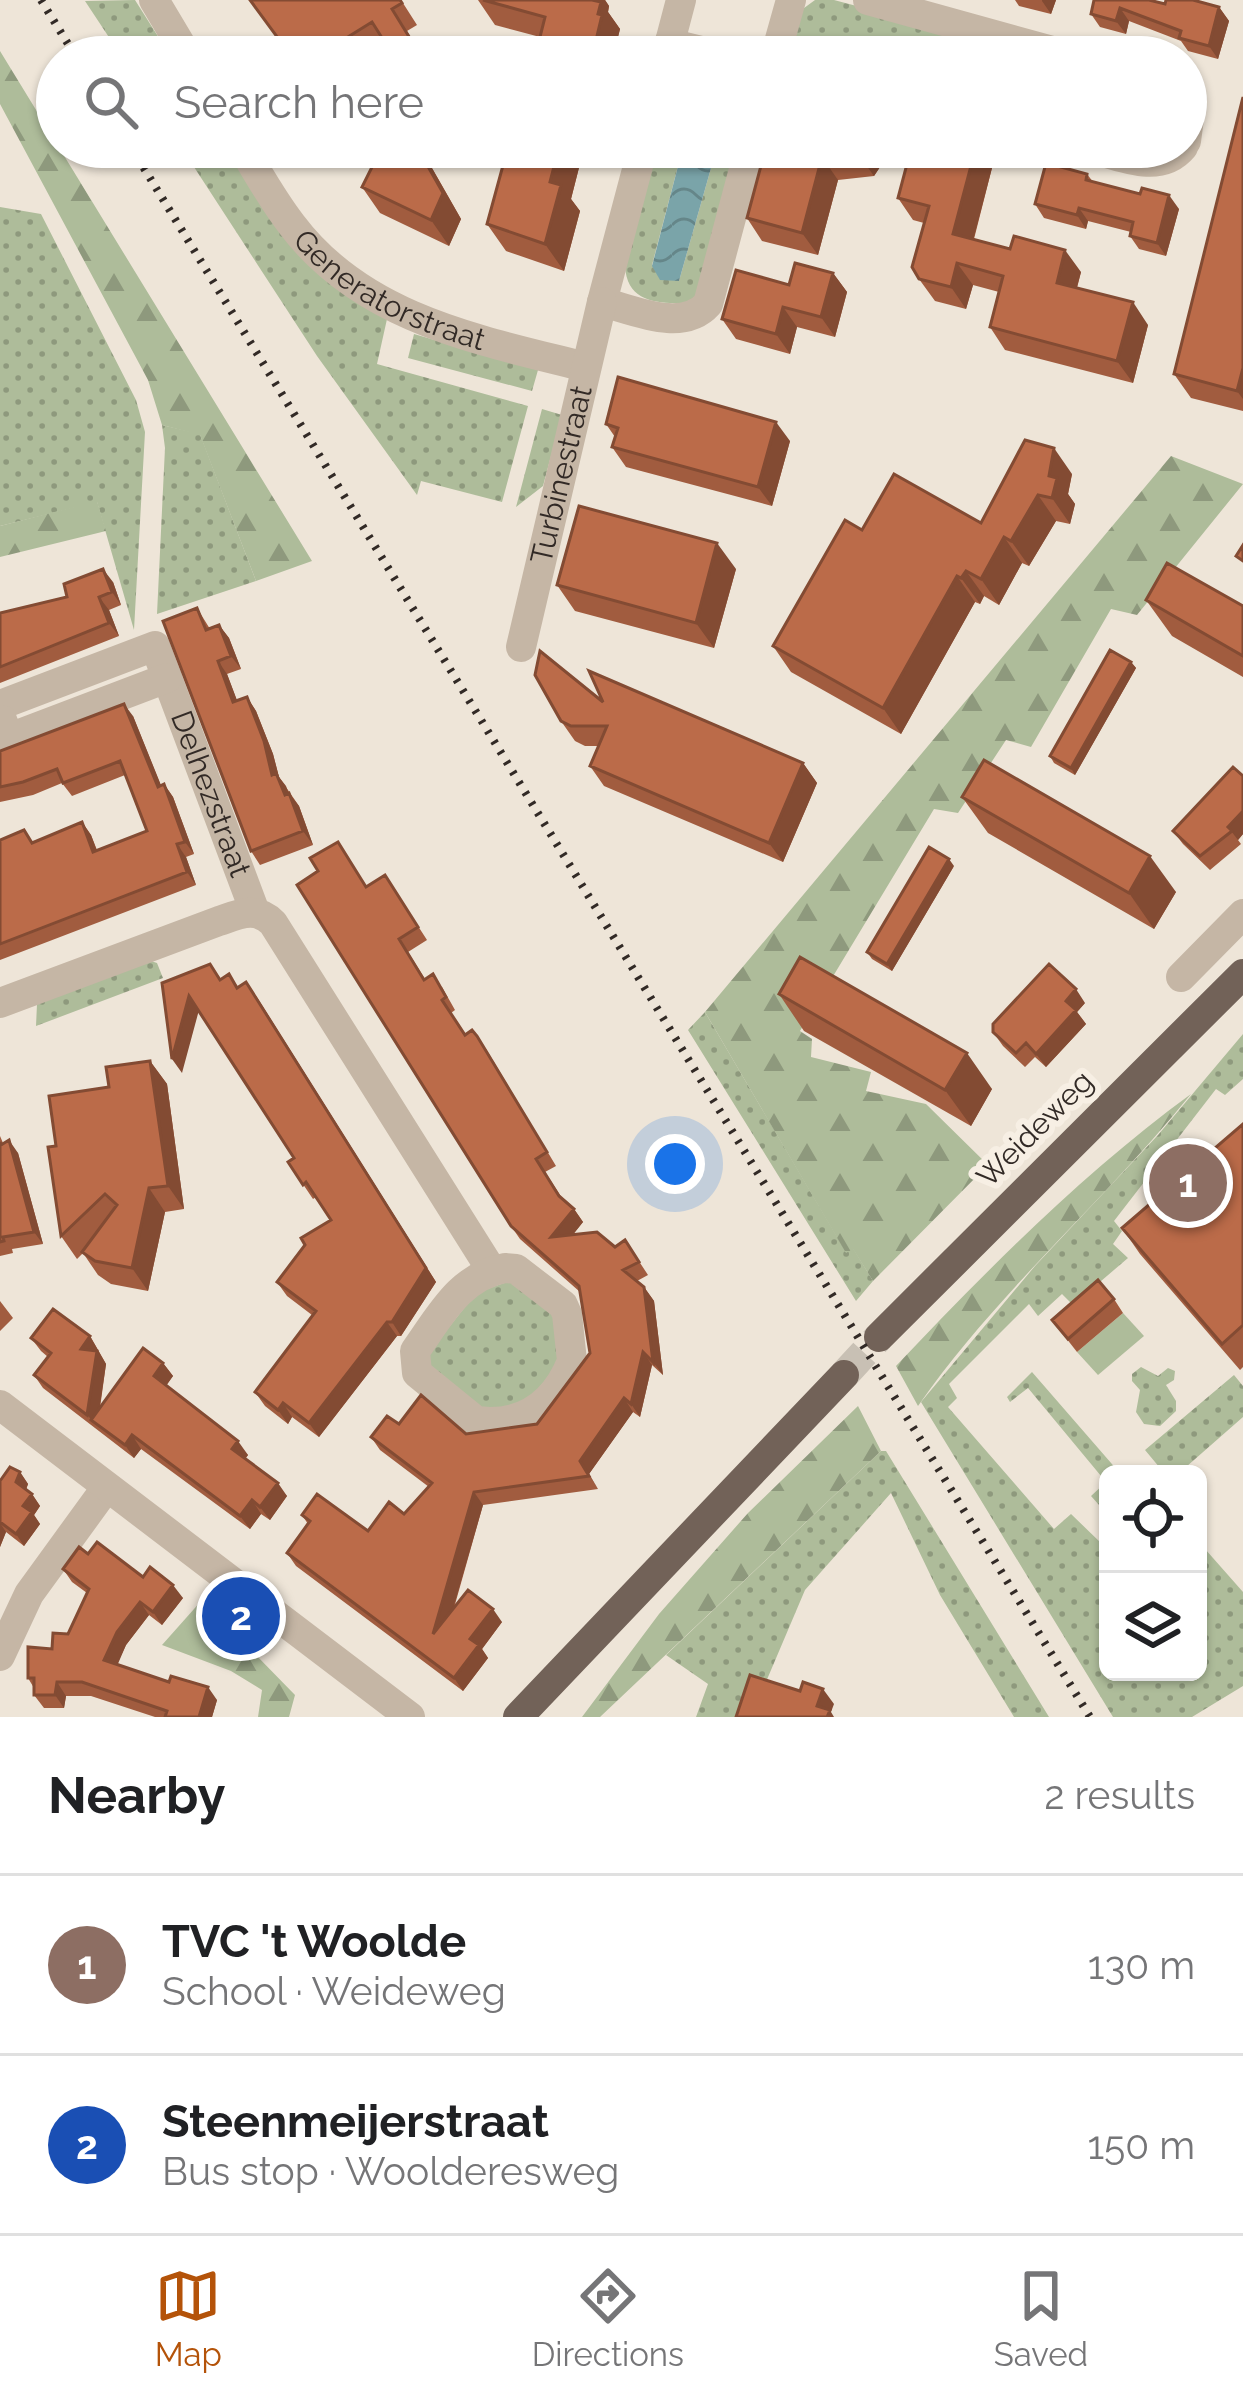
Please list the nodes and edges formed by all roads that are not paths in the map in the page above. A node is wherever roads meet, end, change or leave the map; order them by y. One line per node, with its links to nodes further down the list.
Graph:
1 (154, 0): 5 (street)
2 (681, 0): 6 (street)
3 (790, 0): 7 (street)
4 (868, 0): 8 (street)
5 (175, 36)
6 (672, 36)
7 (781, 36)
8 (998, 36)
9 (255, 168): 13 (street, Generatorstraat)
10 (637, 168): 12 (street, Turbinestraat)
11 (744, 168): 12 (street)
12 (602, 302): 13 (street, Turbinestraat)
13 (586, 367): 14 (street, Turbinestraat)
14 (520, 647)
15 (0, 715): 16 (street, Delhezstraat)
16 (255, 912): 20 (street); 21 (street)
17 (1243, 914): 19 (street)
18 (1243, 974): 22 (main road, Weideweg)
19 (1181, 977)
20 (0, 1003)
21 (492, 1270): 21 (street)
22 (878, 1337)
23 (844, 1375): 28 (main road)
24 (0, 1405): 25 (street)
25 (106, 1488): 26 (street); 27 (street)
26 (0, 1655)
27 (410, 1717)
28 (518, 1717)

